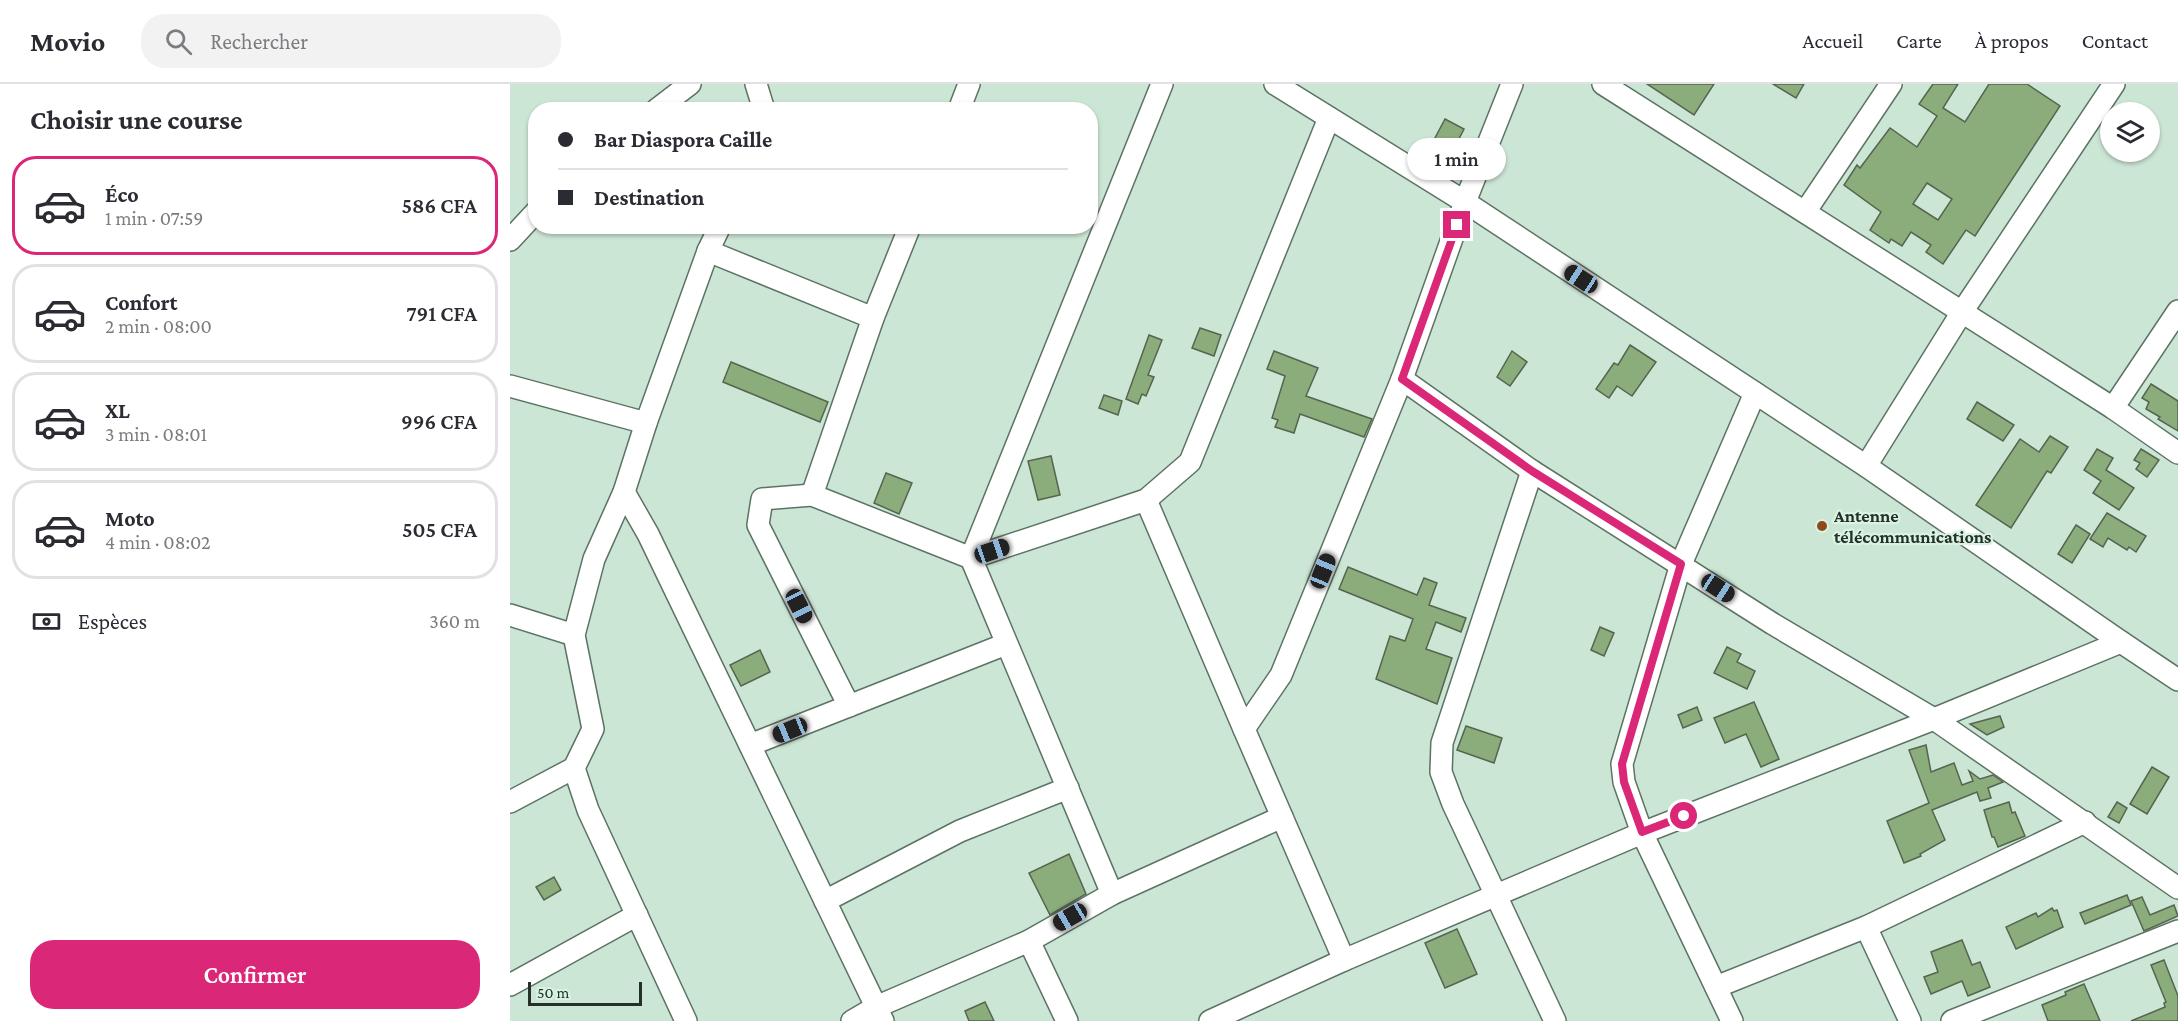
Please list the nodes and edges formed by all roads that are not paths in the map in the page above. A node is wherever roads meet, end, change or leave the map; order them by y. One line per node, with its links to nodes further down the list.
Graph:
1 (690, 84): 10 (street)
2 (756, 84): 11 (street)
3 (969, 84): 12 (street)
4 (1162, 84): 35 (street)
5 (1275, 84): 13 (street)
6 (1512, 84): 14 (street)
7 (1603, 84): 15 (street)
8 (1891, 84): 15 (street)
9 (2114, 84): 22 (street)
10 (666, 102)
11 (762, 102)
12 (962, 102)
13 (1329, 118): 14 (street); 34 (street)
14 (1465, 202): 24 (street); 26 (street)
15 (1805, 212): 22 (street)
16 (528, 221): 19 (street)
17 (716, 234): 20 (street)
18 (907, 234): 23 (street)
19 (510, 240)
20 (708, 251): 23 (street); 28 (street)
21 (2178, 311): 27 (street)
22 (1962, 312): 27 (street); 30 (street)
23 (873, 318): 33 (street)
24 (1402, 379): 31 (street); 44 (street)
25 (510, 386): 28 (street)
26 (1755, 393): 30 (street); 36 (street)
27 (2113, 408): 29 (street)
28 (646, 423): 32 (street)
29 (2178, 453)
30 (1866, 466): 39 (street)
31 (1532, 471): 36 (street); 54 (street)
32 (624, 492): 38 (street); 45 (street)
33 (812, 495): 35 (street); 42 (street)
34 (1146, 500): 35 (street); 44 (street)
35 (970, 558): 40 (street)
36 (1681, 564): 43 (street); 51 (street)
37 (510, 615): 38 (street)
38 (574, 635): 46 (street)
39 (2121, 642): 41 (street); 43 (street)
40 (1006, 644): 42 (street); 47 (street)
41 (2178, 680)
42 (849, 706): 45 (street)
43 (1934, 719): 50 (street); 51 (street)
44 (1244, 729): 49 (street)
45 (750, 745): 55 (street)
46 (574, 768): 48 (street); 56 (street)
47 (1068, 788): 53 (street); 55 (street)
48 (510, 802)
49 (1282, 817): 53 (street); 60 (street)
50 (2085, 822): 52 (street); 57 (street)
51 (1642, 832): 54 (street); 62 (street)
52 (2178, 888)
53 (1112, 894): 59 (street)
54 (1498, 895): 60 (street); 68 (street)
55 (825, 901): 63 (street)
56 (637, 915): 61 (street); 64 (street)
57 (1866, 927): 62 (street); 70 (street)
58 (2178, 931): 71 (street)
59 (1029, 941): 63 (street); 66 (street)
60 (1344, 960): 67 (street)
61 (510, 985)
62 (1716, 987): 69 (street)
63 (880, 1014): 65 (street)
64 (686, 1021)
65 (852, 1021)
66 (1067, 1021)
67 (1210, 1021)
68 (1555, 1021)
69 (1732, 1021)
70 (1910, 1021)
71 (1952, 1021)

